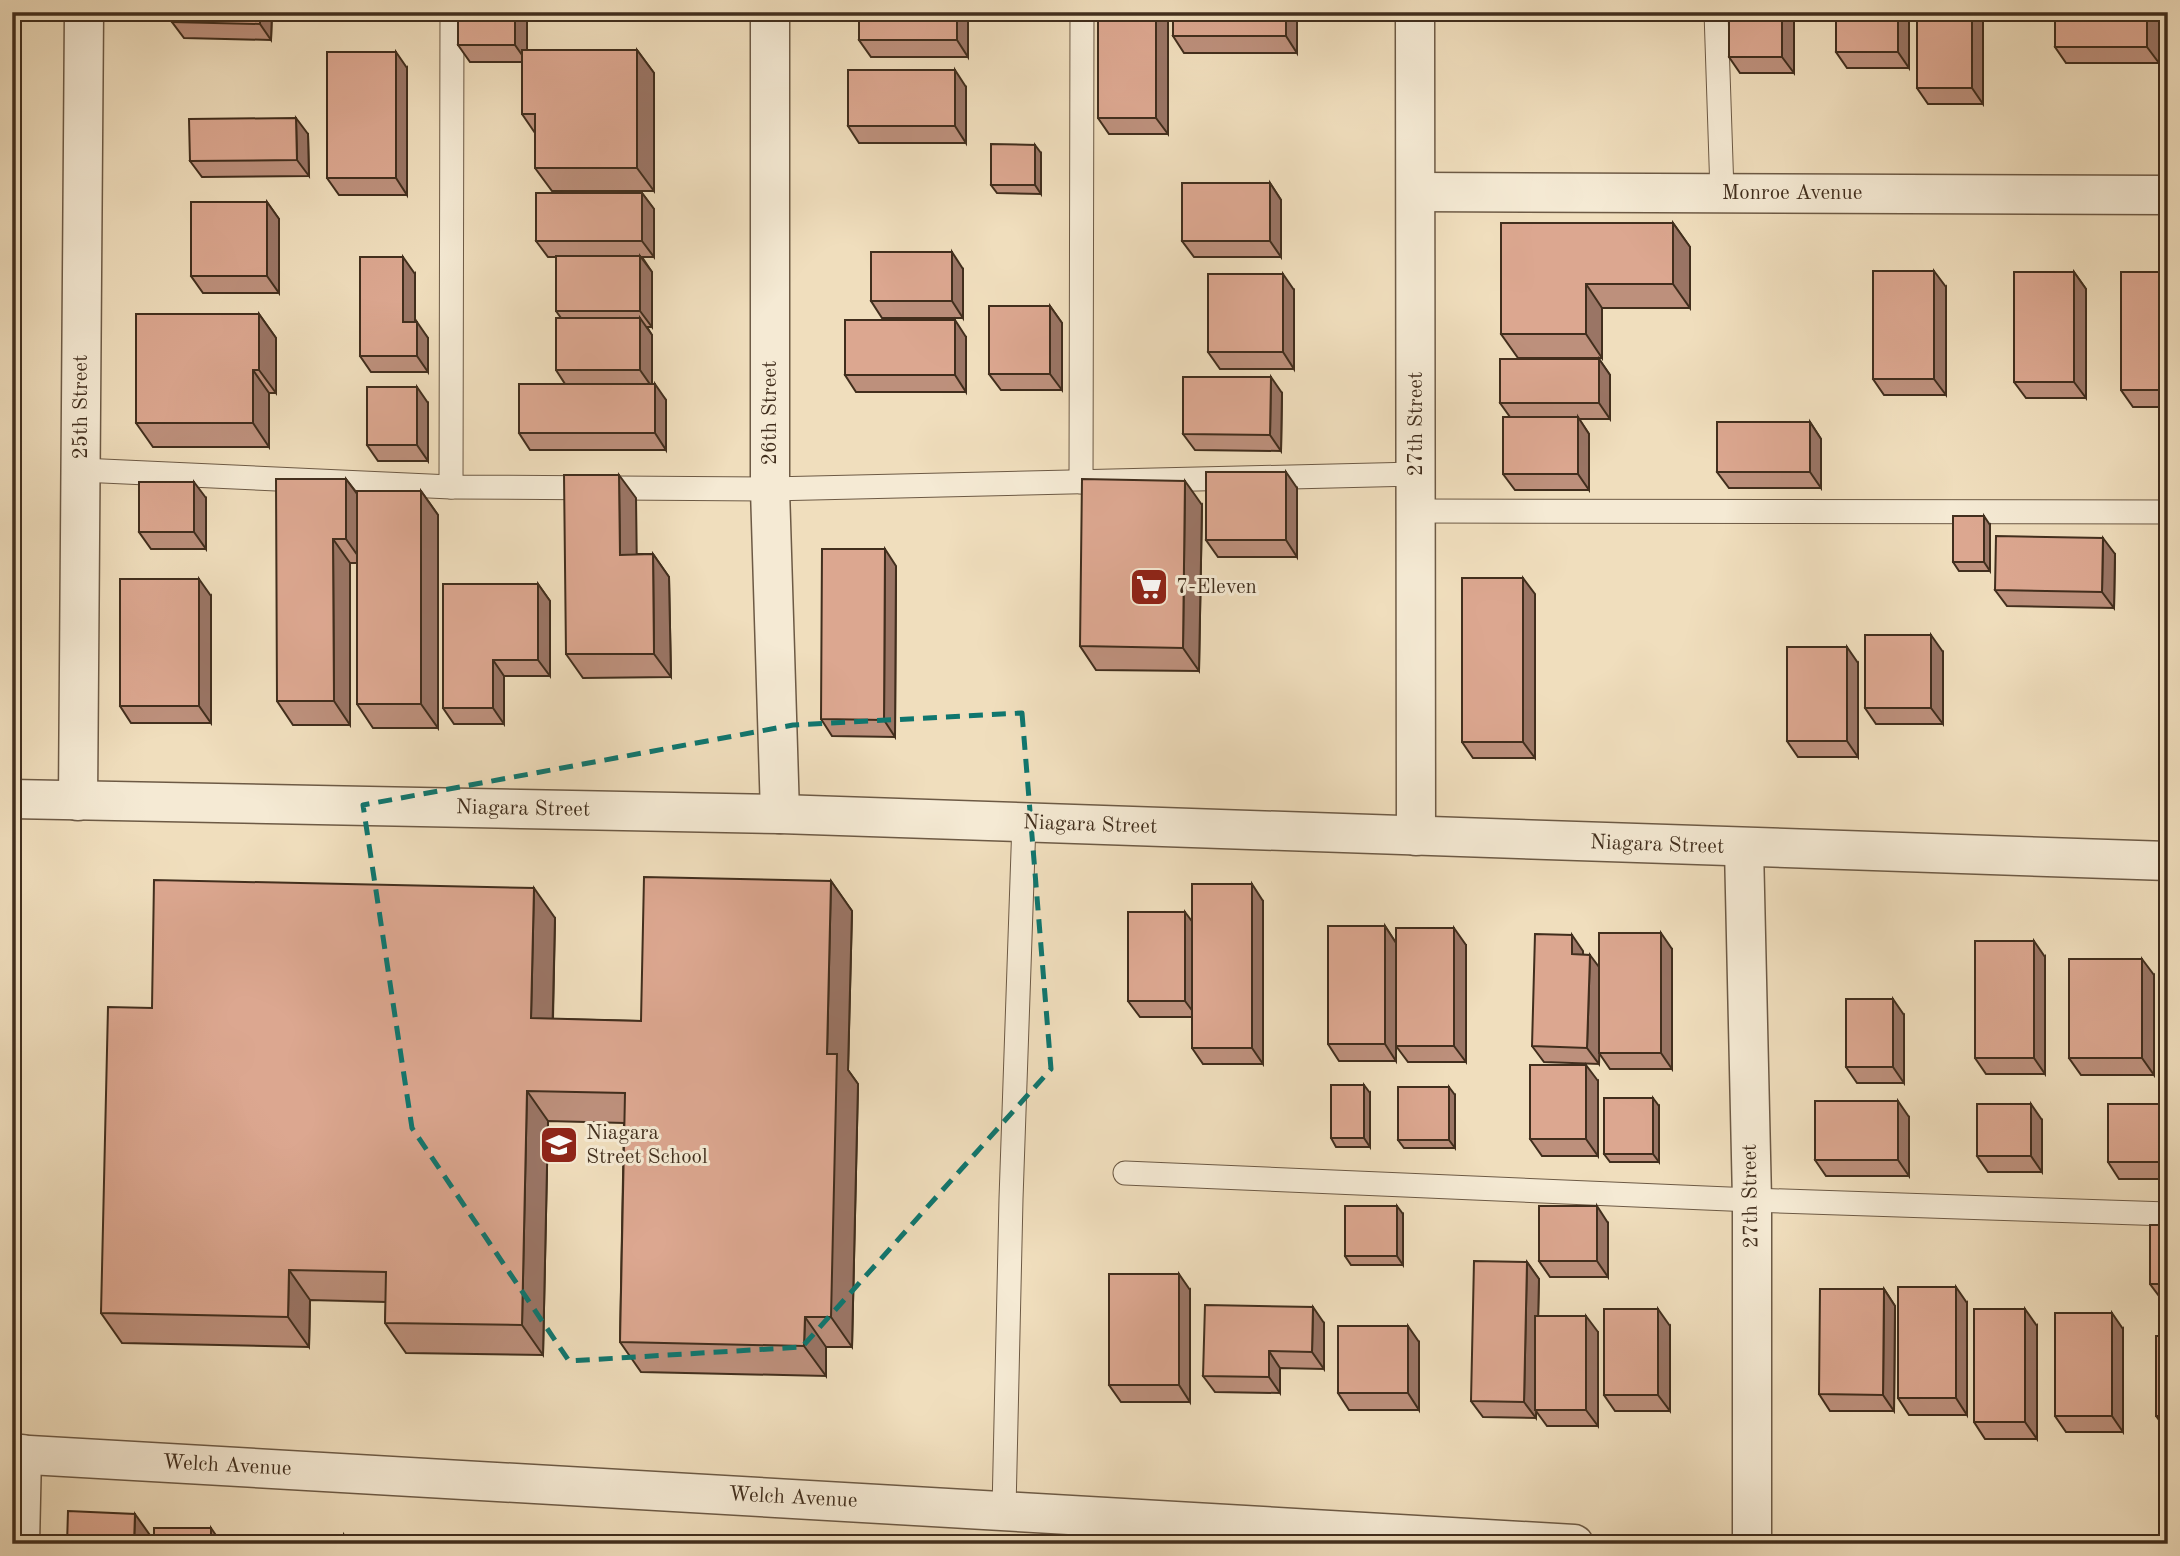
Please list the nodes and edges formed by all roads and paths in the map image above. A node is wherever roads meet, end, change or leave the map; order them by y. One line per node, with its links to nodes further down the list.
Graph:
1 (84, 12): 10 (street, 25th Street)
2 (452, 12): 12 (lane)
3 (770, 12): 13 (street, 26th Street)
4 (1082, 12): 11 (lane)
5 (1415, 12): 7 (street, 27th Street)
6 (1716, 12): 8 (lane)
7 (1416, 192): 8 (street, Monroe Avenue); 14 (street, 27th Street)
8 (1721, 192): 9 (street, Monroe Avenue)
9 (2168, 195)
10 (81, 470): 12 (lane); 17 (street, 25th Street)
11 (1081, 482): 13 (lane); 14 (lane)
12 (451, 487): 13 (lane)
13 (770, 489): 18 (street, 26th Street)
14 (1416, 492): 15 (lane); 20 (street, 27th Street)
15 (2168, 512)
16 (12, 799): 17 (street, Niagara Street)
17 (78, 801): 18 (street, Niagara Street)
18 (780, 814): 19 (street, Niagara Street)
19 (1024, 822): 20 (street, Niagara Street); 27 (lane)
20 (1416, 836): 21 (street, Niagara Street)
21 (1744, 848): 22 (street, Niagara Street); 24 (street, 27th Street)
22 (2168, 861)
23 (1125, 1173): 24 (lane)
24 (1752, 1200): 25 (lane); 30 (street, 27th Street)
25 (2168, 1214)
26 (17, 1454): 27 (street, Welch Avenue); 28 (street)
27 (1004, 1510): 29 (street, Welch Avenue)
28 (20, 1544)
29 (1574, 1544)
30 (1752, 1544)

